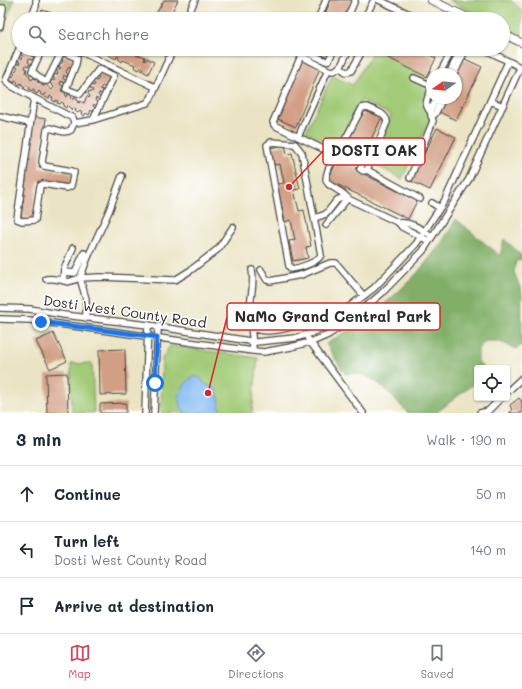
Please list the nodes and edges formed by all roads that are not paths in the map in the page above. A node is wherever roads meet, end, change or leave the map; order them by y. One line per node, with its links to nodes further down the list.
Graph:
1 (36, 0): 9 (street)
2 (195, 0): 10 (street)
3 (326, 0): 11 (street)
4 (355, 0): 12 (street)
5 (374, 0): 13 (street)
6 (379, 0): 14 (street)
7 (431, 0): 15 (street)
8 (0, 8): 16 (street)
9 (34, 12)
10 (189, 12)
11 (321, 12)
12 (350, 12)
13 (368, 12)
14 (405, 12)
15 (456, 12)
16 (0, 27)
17 (510, 37): 18 (street)
18 (522, 43)
19 (16, 56): 43 (street)
20 (39, 56): 21 (street)
21 (59, 56)
22 (72, 56): 51 (street)
23 (90, 56): 42 (street)
24 (169, 56): 42 (street)
25 (315, 56): 26 (street)
26 (331, 56)
27 (346, 56): 34 (street)
28 (359, 56): 34 (street)
29 (447, 56): 35 (street)
30 (458, 56): 36 (street)
31 (463, 56): 37 (street)
32 (497, 56): 33 (street)
33 (508, 62): 38 (street); 44 (street, Dosti West County Road)
34 (339, 67): 39 (street)
35 (442, 68)
36 (452, 68)
37 (457, 68)
38 (521, 68): 48 (street, Dosti West County Road)
39 (328, 70): 54 (street); 54 (street)
40 (414, 78): 41 (street)
41 (426, 84)
42 (155, 87): 51 (street)
43 (34, 98): 52 (street); 53 (street)
44 (490, 101): 48 (street); 63 (street, Dosti West County Road)
45 (426, 104): 49 (street)
46 (434, 104): 49 (street)
47 (439, 104): 49 (street)
48 (503, 106): 69 (street, Dosti West County Road)
49 (430, 114): 59 (street)
50 (0, 116): 52 (street)
51 (93, 120): 53 (street)
52 (29, 123): 53 (street)
53 (74, 123)
54 (298, 137): 57 (street)
55 (367, 154): 57 (street)
56 (332, 161): 60 (street)
57 (367, 170): 61 (street)
58 (122, 176): 77 (street)
59 (410, 178)
60 (348, 198): 64 (street); 65 (street); 66 (street)
61 (420, 199)
62 (432, 203): 63 (street)
63 (440, 208): 68 (street, Dosti West County Road)
64 (315, 218): 64 (street)
65 (399, 223): 68 (street); 70 (street)
66 (326, 225)
67 (232, 227): 77 (street)
68 (424, 232): 69 (street); 70 (street, Dosti West County Road)
69 (432, 236): 71 (street, Dosti West County Road)
70 (421, 237): 71 (street); 80 (street, Dosti West County Road)
71 (429, 242): 93 (street, Dosti West County Road)
72 (73, 248): 76 (street)
73 (84, 253): 76 (street)
74 (252, 270): 89 (street)
75 (261, 270): 80 (street)
76 (64, 272): 79 (street)
77 (80, 278): 79 (street); 83 (street)
78 (46, 279): 79 (street)
79 (63, 280)
80 (363, 295): 90 (street, Dosti West County Road)
81 (0, 308): 82 (street, Dosti West County Road)
82 (64, 316): 83 (street, Dosti West County Road); 87 (street)
83 (86, 318): 86 (street, Dosti West County Road)
84 (0, 319): 87 (street, Dosti West County Road)
85 (314, 319): 89 (street)
86 (148, 325): 88 (street, Dosti West County Road); 91 (street)
87 (64, 326): 91 (street, Dosti West County Road)
88 (158, 327): 92 (street); 94 (street, Dosti West County Road)
89 (252, 328): 94 (street)
90 (304, 335): 93 (street); 94 (street, Dosti West County Road)
91 (148, 336): 92 (street, Dosti West County Road); 100 (street)
92 (157, 337): 95 (street, Dosti West County Road); 101 (street)
93 (310, 341): 95 (street, Dosti West County Road); 102 (street)
94 (253, 342): 95 (street)
95 (253, 351)
96 (522, 378): 97 (street)
97 (510, 389)
98 (498, 401): 99 (street)
99 (489, 412): 103 (street)
100 (145, 413)
101 (154, 413)
102 (363, 413)
103 (480, 413)

